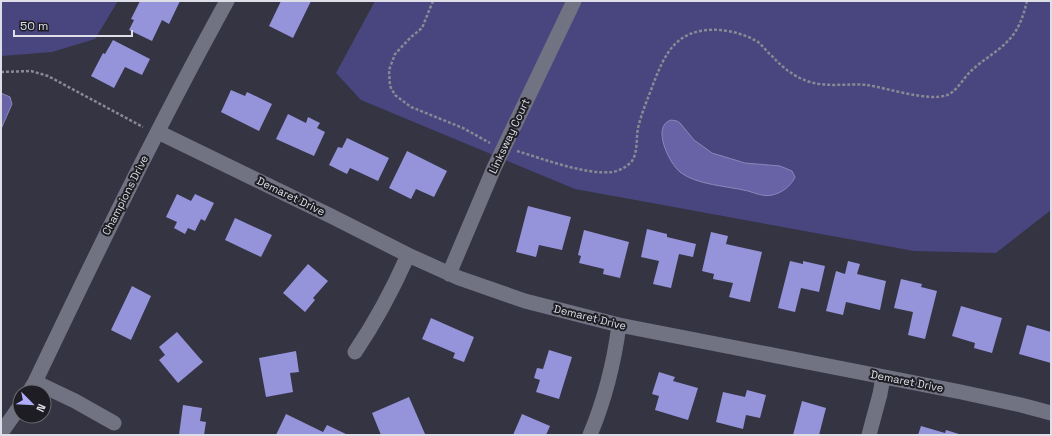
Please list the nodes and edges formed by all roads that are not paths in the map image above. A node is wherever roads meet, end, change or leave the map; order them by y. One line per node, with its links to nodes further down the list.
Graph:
1 (227, 1): 3 (street, Champions Drive)
2 (574, 1): 5 (street, Linksway Court)
3 (158, 132): 4 (street, Demaret Drive); 9 (street, Champions Drive)
4 (408, 255): 5 (street, Demaret Drive); 7 (street)
5 (449, 274): 6 (street, Demaret Drive)
6 (619, 325): 8 (street, Demaret Drive); 15 (street)
7 (356, 352)
8 (882, 377): 11 (street, Demaret Drive); 16 (street)
9 (33, 384)
10 (52, 394): 13 (street)
11 (1051, 413)
12 (12, 417): 14 (street)
13 (114, 423)
14 (1, 433)
15 (590, 435)
16 (869, 435)

